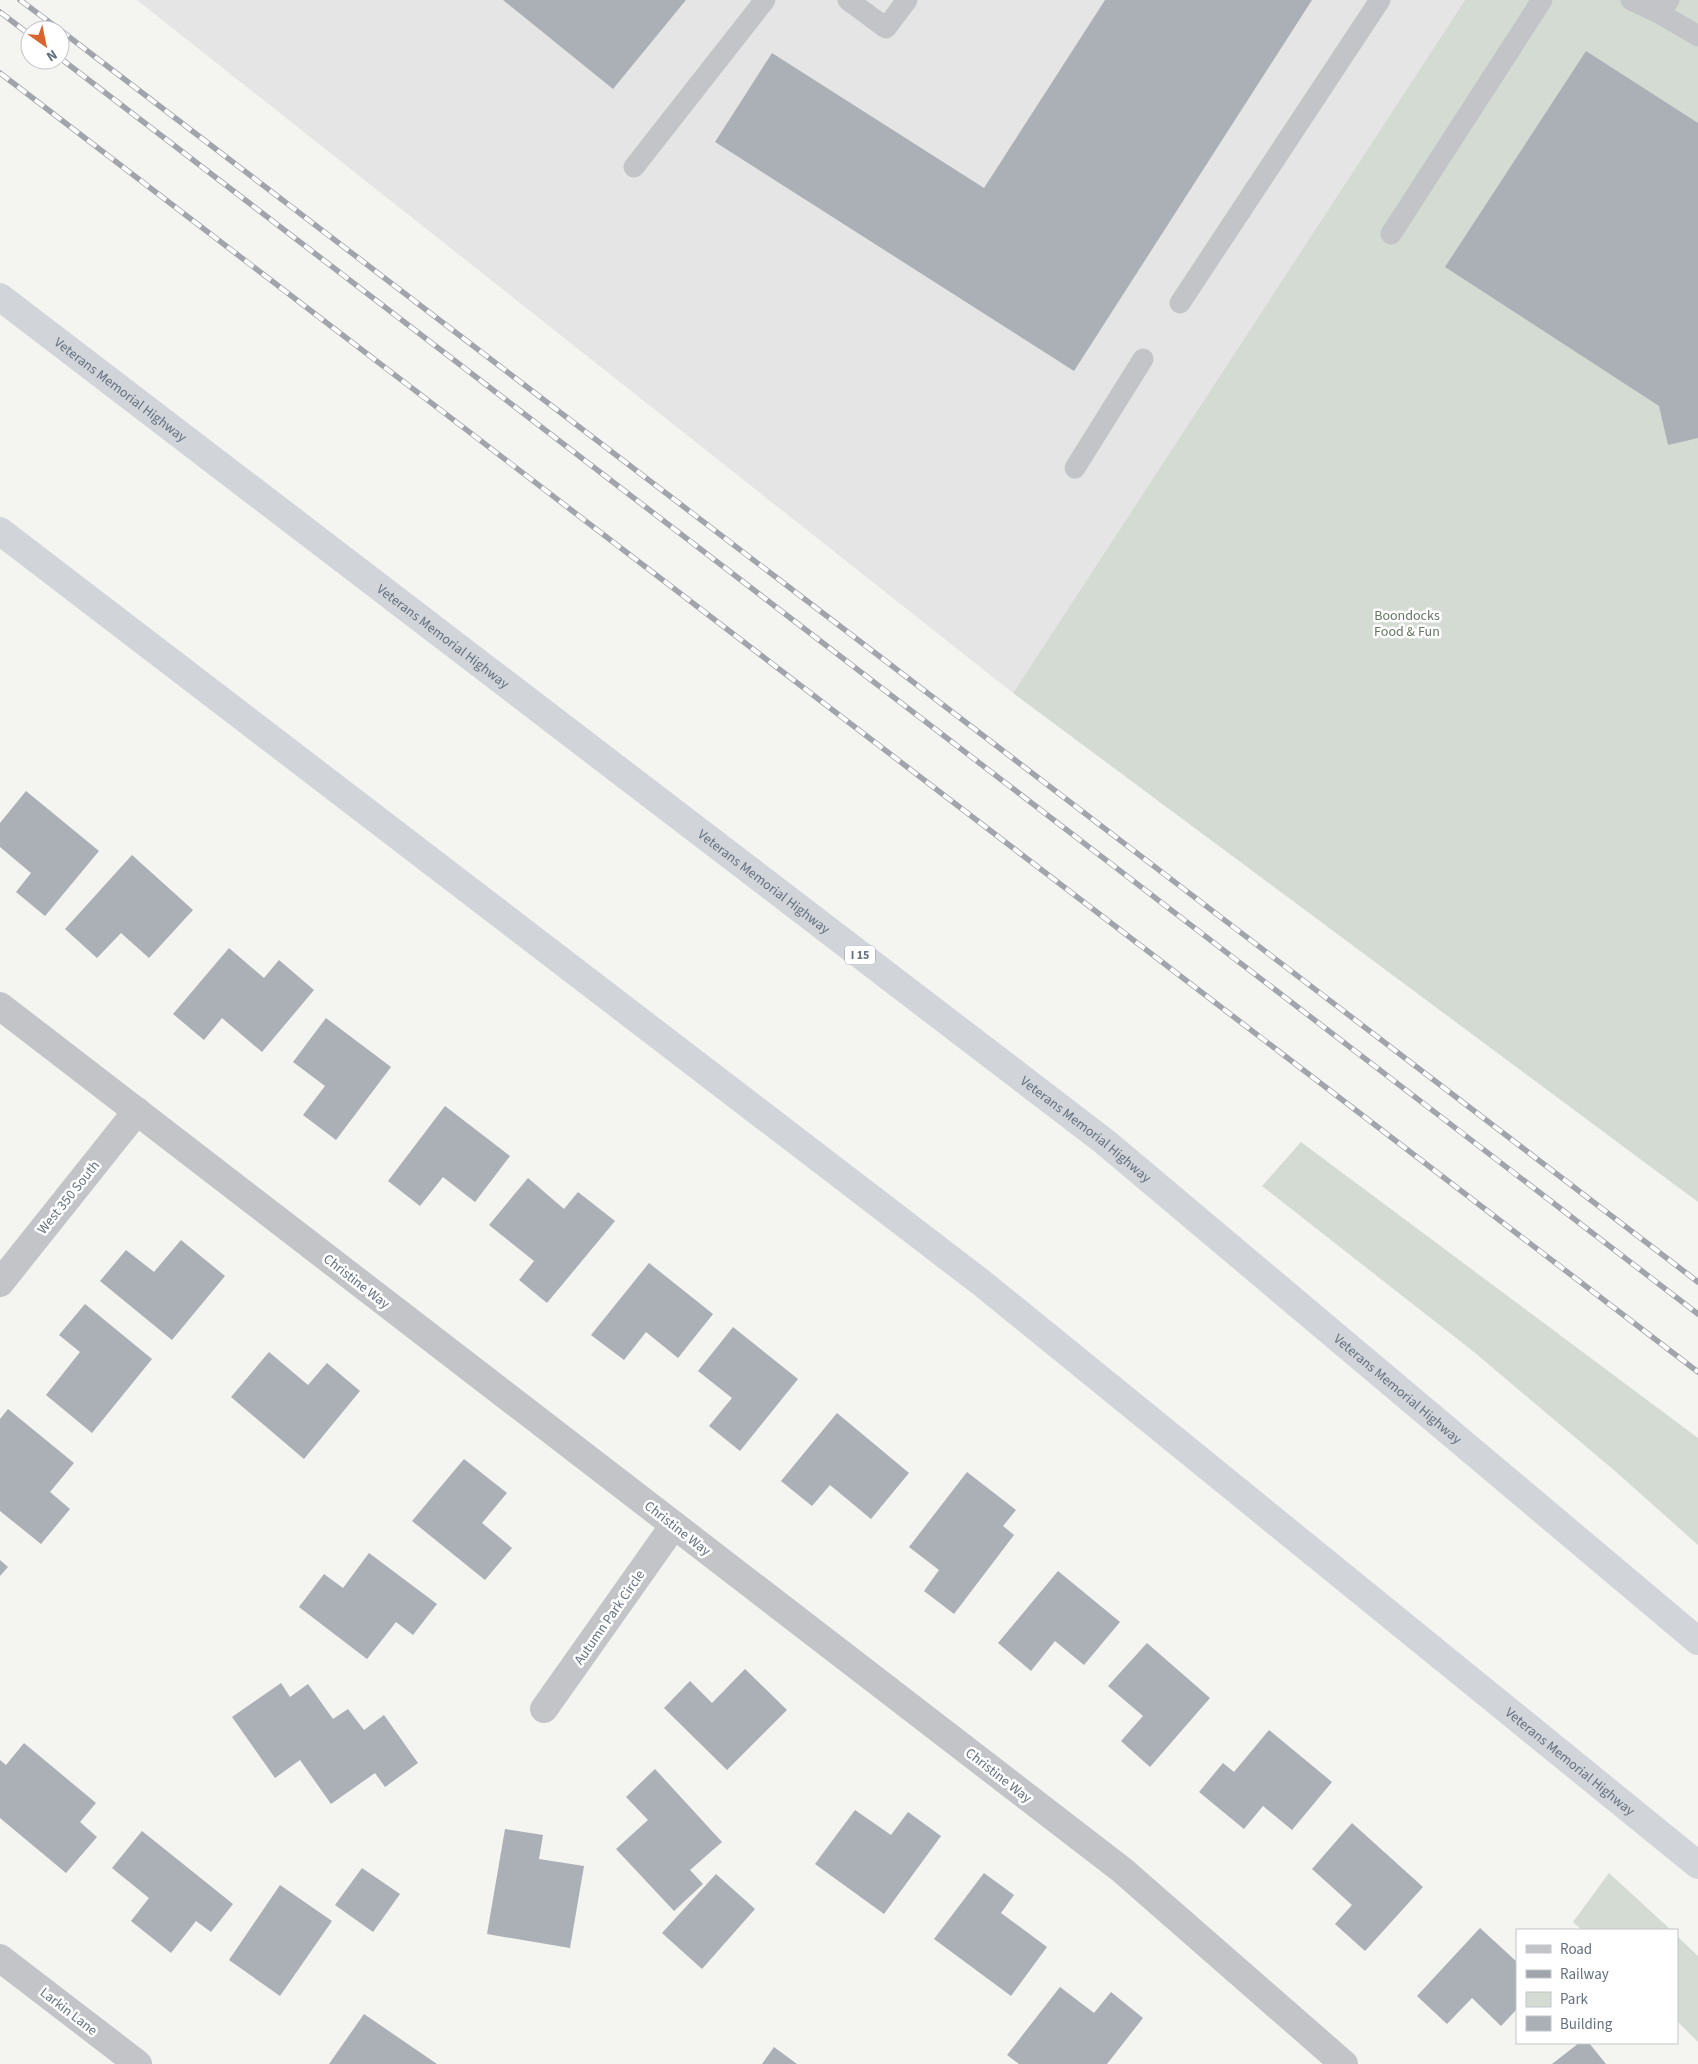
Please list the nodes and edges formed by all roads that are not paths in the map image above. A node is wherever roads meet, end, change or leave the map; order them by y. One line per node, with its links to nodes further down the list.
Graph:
1 (765, 0): 9 (lane)
2 (848, 0): 3 (lane)
3 (907, 0)
4 (1380, 0): 12 (lane)
5 (1542, 0): 10 (lane)
6 (1631, 0): 7 (lane)
7 (1664, 7): 8 (lane)
8 (1698, 36)
9 (634, 167)
10 (1392, 234)
11 (0, 297): 20 (highway, Veterans Memorial Highway / I 15)
12 (1180, 303)
13 (1143, 359): 14 (lane)
14 (1075, 468)
15 (0, 531): 22 (highway, Veterans Memorial Highway)
16 (0, 1006): 17 (street, Christine Way)
17 (137, 1112): 18 (street, West 350 South); 19 (street, Christine Way)
18 (0, 1283)
19 (674, 1525): 21 (street, Autumn Park Circle); 25 (street, Christine Way)
20 (1698, 1641)
21 (544, 1709)
22 (1698, 1865)
23 (0, 1958): 24 (street, Larkin Lane)
24 (138, 2064)
25 (1344, 2064)

